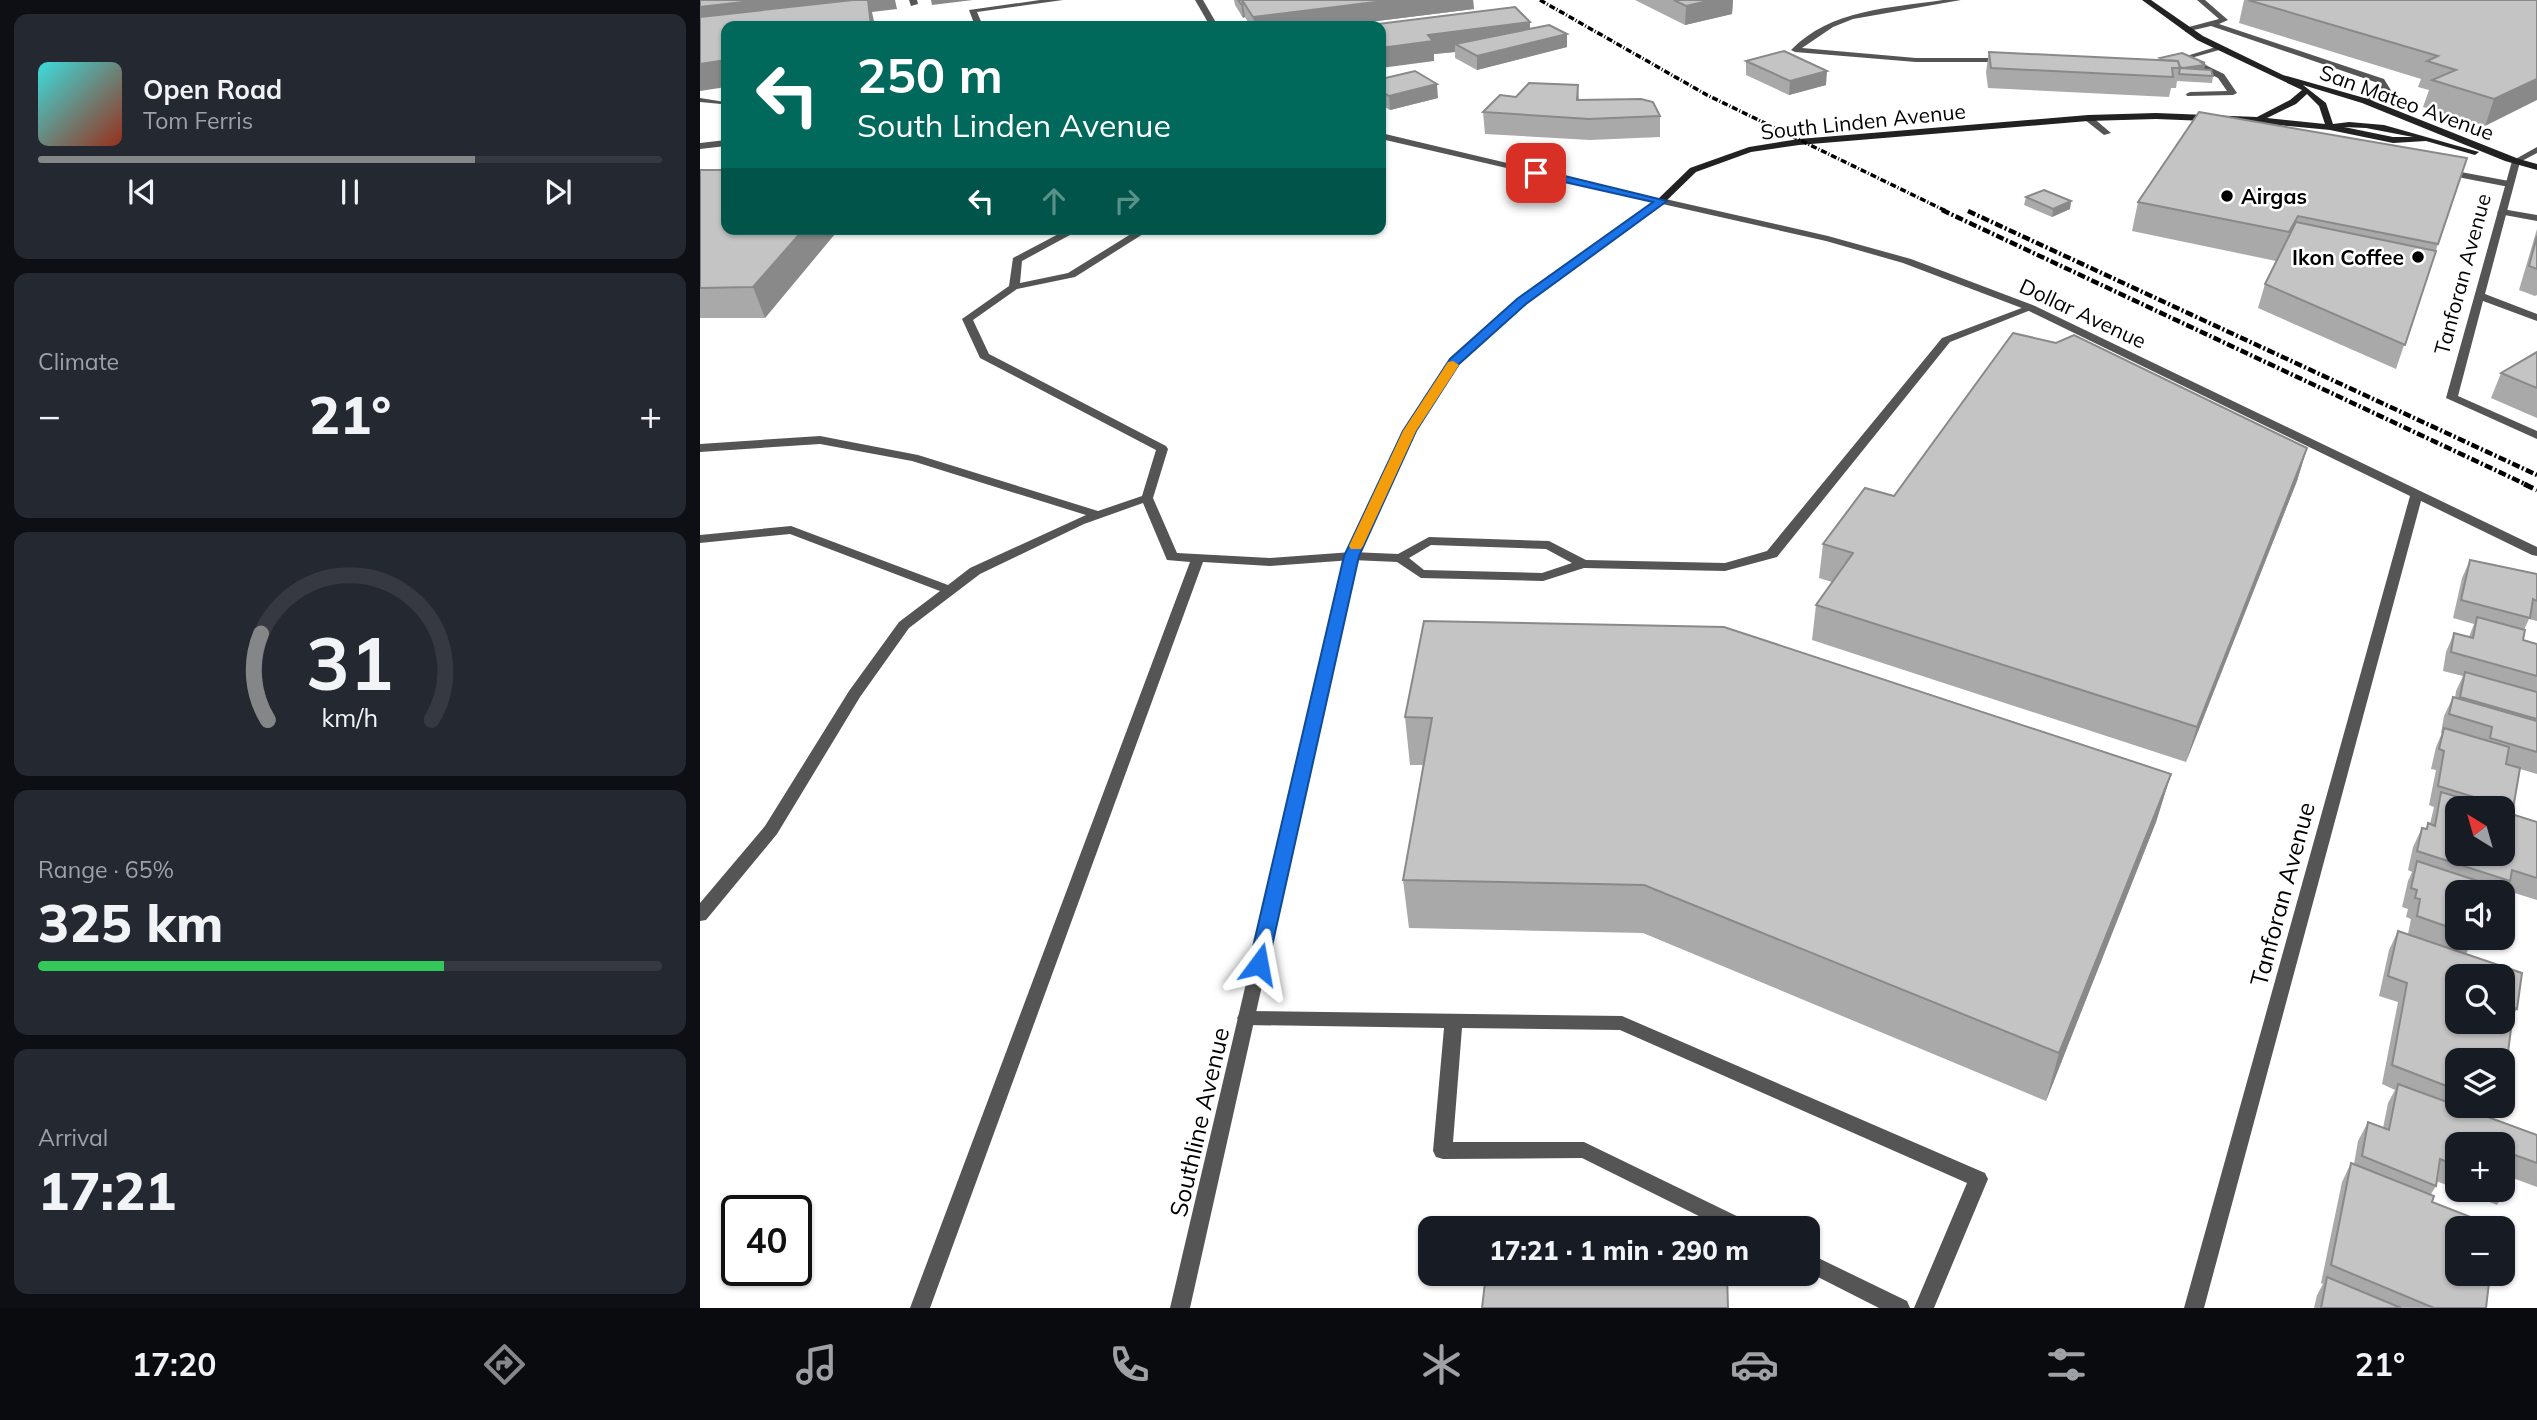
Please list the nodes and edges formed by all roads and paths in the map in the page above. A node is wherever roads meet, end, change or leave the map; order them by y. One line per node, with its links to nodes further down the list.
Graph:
1 (1059, 0): 7 (street)
2 (1209, 0): 6 (street)
3 (1957, 0): 14 (street)
4 (2146, 0): 10 (main road, San Mateo Avenue)
5 (2201, 0): 9 (street)
6 (1199, 1): 8 (street)
7 (977, 21)
8 (1211, 21)
9 (2213, 24): 10 (street); 19 (street)
10 (2188, 30): 11 (main road, San Mateo Avenue)
11 (2222, 48): 12 (street); 15 (main road, San Mateo Avenue)
12 (2183, 58): 13 (street); 17 (street)
13 (2171, 59)
14 (2024, 61)
15 (2286, 77): 16 (main road, San Mateo Avenue); 19 (main road, San Mateo Avenue)
16 (2307, 90): 22 (main road); 23 (main road, San Mateo Avenue)
17 (2190, 94)
18 (700, 100): 20 (street)
19 (2365, 101): 29 (main road, San Mateo Avenue)
20 (721, 102)
21 (2088, 118): 22 (main road, South Linden Avenue); 24 (street); 33 (main road, South Linden Avenue)
22 (2257, 120): 23 (main road, South Linden Avenue)
23 (2330, 127): 29 (main road, San Mateo Avenue)
24 (2107, 133)
25 (1386, 137): 33 (street)
26 (721, 144): 27 (street)
27 (700, 146)
28 (2537, 149): 29 (street)
29 (2516, 161): 30 (main road, San Mateo Avenue); 32 (street, Tanforan Avenue)
30 (2537, 167)
31 (2429, 169): 32 (street)
32 (2509, 184): 34 (street, Tanforan Avenue)
33 (1661, 201): 40 (street, Dollar Avenue); 49 (street, Southline Avenue)
34 (2502, 212): 35 (street); 39 (street, Tanforan Avenue)
35 (2537, 218)
36 (1065, 235): 38 (street)
37 (1136, 235): 38 (street)
38 (1014, 287): 45 (street)
39 (2481, 296): 41 (street); 42 (street, Tanforan Avenue)
40 (2031, 308): 44 (street, Dollar Avenue); 52 (street)
41 (2537, 318)
42 (2537, 435)
43 (700, 448): 46 (street)
44 (2417, 494): 48 (street, Dollar Avenue); 63 (street, Tanforan Avenue)
45 (1147, 498): 46 (street); 50 (street)
46 (1099, 515): 53 (street)
47 (700, 539): 53 (street)
48 (2537, 552)
49 (1352, 556): 50 (street); 51 (street); 55 (street, Southline Avenue)
50 (1198, 558): 59 (street)
51 (1400, 558): 52 (street); 52 (street)
52 (1583, 564)
53 (950, 590): 54 (street)
54 (700, 915)
55 (1246, 1018): 56 (street); 60 (street, Southline Avenue)
56 (1454, 1021): 57 (street); 62 (street)
57 (1718, 1216)
58 (1820, 1268): 61 (street)
59 (920, 1308)
60 (1180, 1308)
61 (1900, 1308)
62 (1924, 1308)
63 (2194, 1308)

